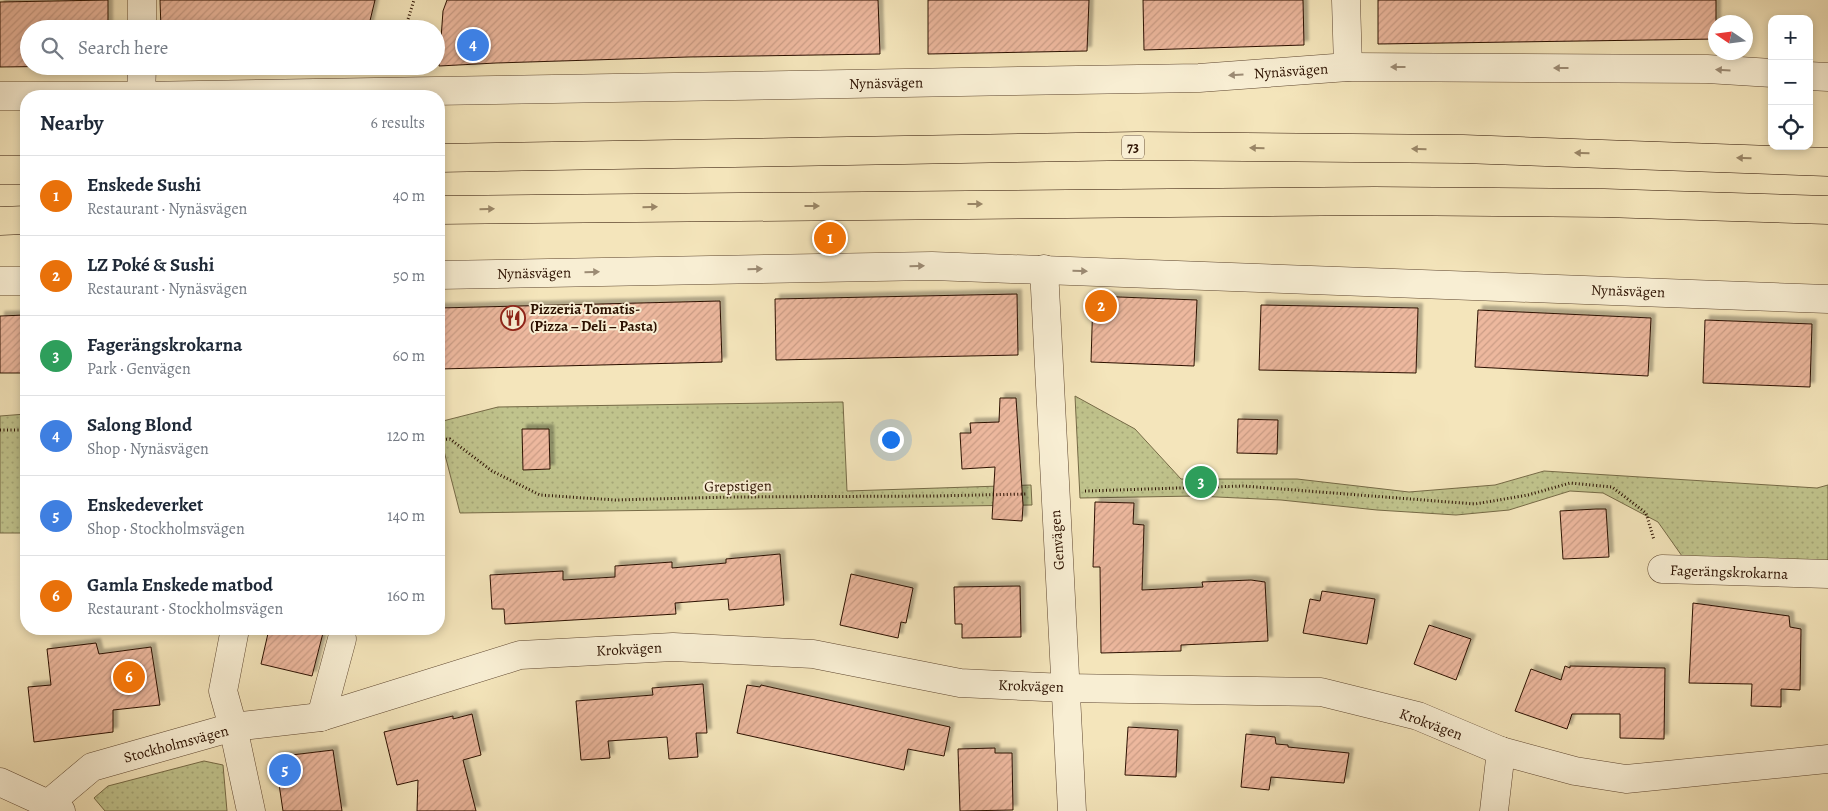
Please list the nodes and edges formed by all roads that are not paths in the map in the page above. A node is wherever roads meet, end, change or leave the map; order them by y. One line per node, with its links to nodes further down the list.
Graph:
1 (142, 0): 3 (street)
2 (1346, 0): 4 (street)
3 (142, 20)
4 (1348, 67): 5 (street, Nynäsvägen, one-way to 4); 10 (street, Nynäsvägen, one-way to 10)
5 (1768, 73)
6 (142, 75): 9 (street)
7 (1813, 76): 8 (street)
8 (1828, 77)
9 (142, 90)
10 (445, 91)
11 (0, 96): 12 (street, Nynäsvägen)
12 (20, 96)
13 (445, 158): 14 (highway, 73, one-way to 13)
14 (1828, 162)
15 (0, 170): 16 (highway)
16 (20, 170)
17 (445, 210): 18 (highway, one-way to 18)
18 (1828, 210)
19 (20, 220): 20 (highway)
20 (0, 221)
21 (1044, 269): 22 (street, Nynäsvägen, one-way to 21); 25 (street, Nynäsvägen, one-way to 25); 30 (street, Genvägen)
22 (445, 275)
23 (0, 281): 24 (street)
24 (20, 281)
25 (1828, 299)
26 (1662, 569): 27 (street, Fagerängskrokarna)
27 (1828, 574)
28 (234, 635): 32 (street)
29 (342, 639): 31 (street)
30 (1066, 688): 31 (street, Krokvägen); 33 (street, Krokvägen); 38 (street, Genvägen)
31 (320, 717): 32 (street, Krokvägen)
32 (233, 727): 36 (street, Stockholmsvägen); 37 (street, Stockholmsvägen)
33 (1501, 751): 34 (street, Krokvägen); 39 (street)
34 (1828, 759)
35 (0, 782): 36 (street, Stockholmsvägen)
36 (52, 808)
37 (251, 811)
38 (1072, 811)
39 (1494, 811)

